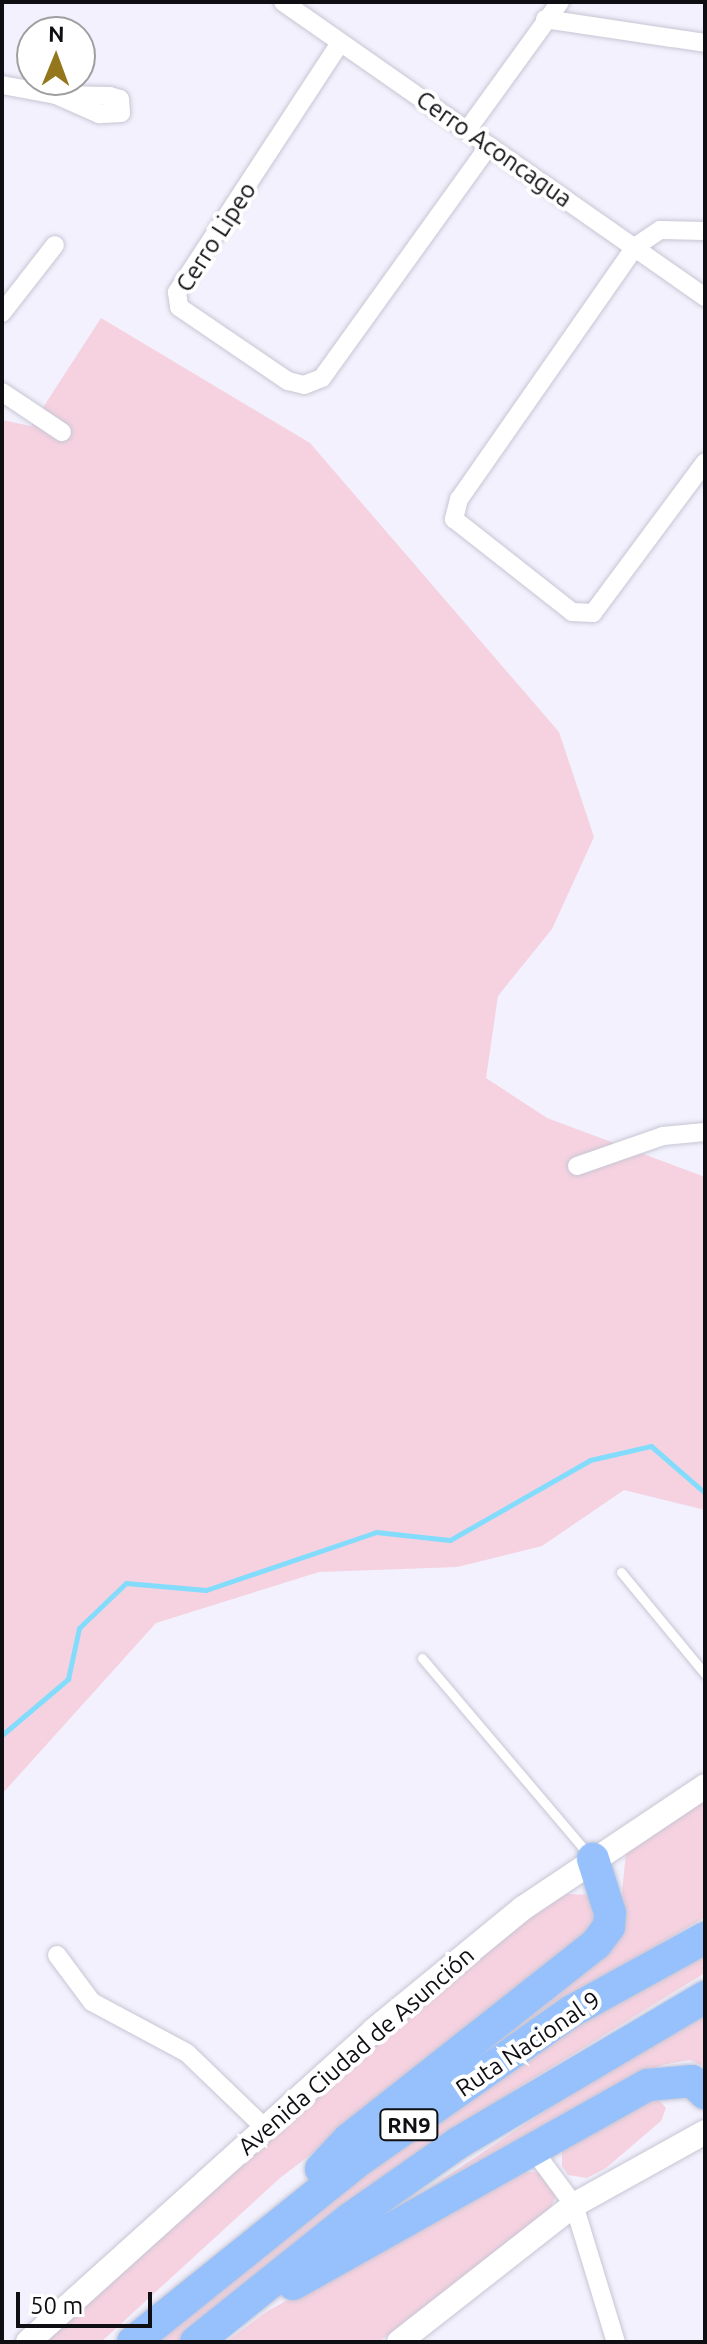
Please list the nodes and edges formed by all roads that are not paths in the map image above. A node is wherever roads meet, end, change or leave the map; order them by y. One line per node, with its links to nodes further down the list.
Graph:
1 (283, 2): 4 (street, Cerro Aconcagua)
2 (560, 2): 3 (street)
3 (545, 19): 5 (street); 6 (street)
4 (340, 43): 6 (street, Cerro Aconcagua); 7 (street, Cerro Lipeo)
5 (705, 43)
6 (468, 129): 7 (street, Cerro Aconcagua)
7 (489, 146): 10 (street, Cerro Aconcagua)
8 (705, 231): 10 (street)
9 (55, 245): 12 (street)
10 (635, 247): 11 (street, Cerro Aconcagua); 15 (street)
11 (705, 297)
12 (2, 313)
13 (2, 392): 14 (street)
14 (62, 432)
15 (705, 462)
16 (705, 1132): 17 (street)
17 (577, 1166)
18 (621, 1572): 20 (lane)
19 (422, 1658): 22 (lane)
20 (705, 1674)
21 (705, 1786): 22 (street, Avenida Ciudad de Asunción)
22 (593, 1859): 27 (street, Avenida Ciudad de Asunción); 31 (highway)
23 (705, 1938): 31 (highway, Ruta Nacional 9 / RN9)
24 (57, 1955): 27 (street)
25 (705, 1997): 32 (highway, Ruta Nacional 9 / RN9)
26 (705, 2093): 29 (highway)
27 (265, 2128): 33 (street, Avenida Ciudad de Asunción)
28 (705, 2132): 30 (street)
29 (534, 2151): 30 (street); 32 (highway)
30 (574, 2205): 35 (street); 36 (street)
31 (216, 2276): 34 (highway, Ruta Nacional 9 / RN9)
32 (207, 2334)
33 (28, 2342)
34 (133, 2342)
35 (399, 2342)
36 (616, 2342)

